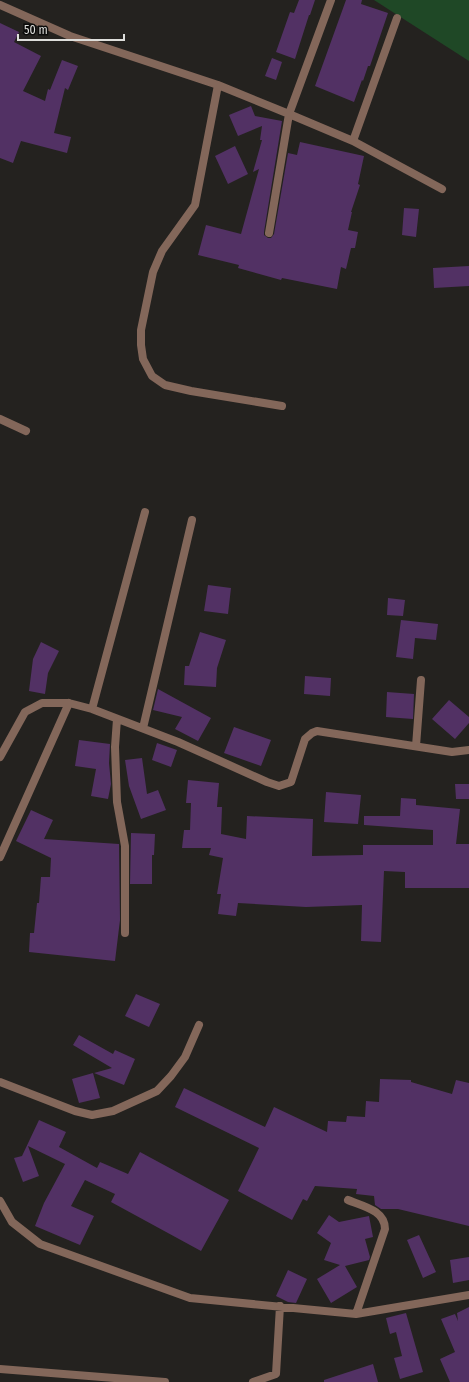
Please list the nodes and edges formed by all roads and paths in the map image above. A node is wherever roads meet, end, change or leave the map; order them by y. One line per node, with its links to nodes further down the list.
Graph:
1 (331, 0): 5 (street)
2 (0, 5): 4 (street)
3 (397, 18): 6 (street)
4 (218, 85): 5 (street); 9 (street)
5 (289, 114): 6 (street); 8 (street)
6 (353, 141): 7 (street)
7 (442, 189)
8 (269, 233)
9 (282, 406)
10 (0, 419): 11 (street)
11 (26, 431)
12 (145, 512): 16 (street)
13 (192, 520): 18 (street)
14 (421, 680): 19 (street)
15 (69, 703): 16 (street); 20 (street); 23 (street)
16 (92, 709): 17 (street)
17 (117, 719): 18 (street); 24 (street)
18 (142, 728): 19 (street)
19 (416, 746): 21 (street)
20 (2, 747): 22 (street)
21 (469, 750)
22 (0, 757)
23 (0, 857)
24 (125, 933)
25 (199, 1025): 26 (street)
26 (0, 1082)
27 (348, 1200): 31 (street)
28 (0, 1201): 30 (street)
29 (469, 1295): 31 (street)
30 (280, 1306): 31 (street); 35 (street)
31 (356, 1314)
32 (0, 1369): 33 (street)
33 (76, 1378): 34 (street)
34 (165, 1382)
35 (253, 1382)

